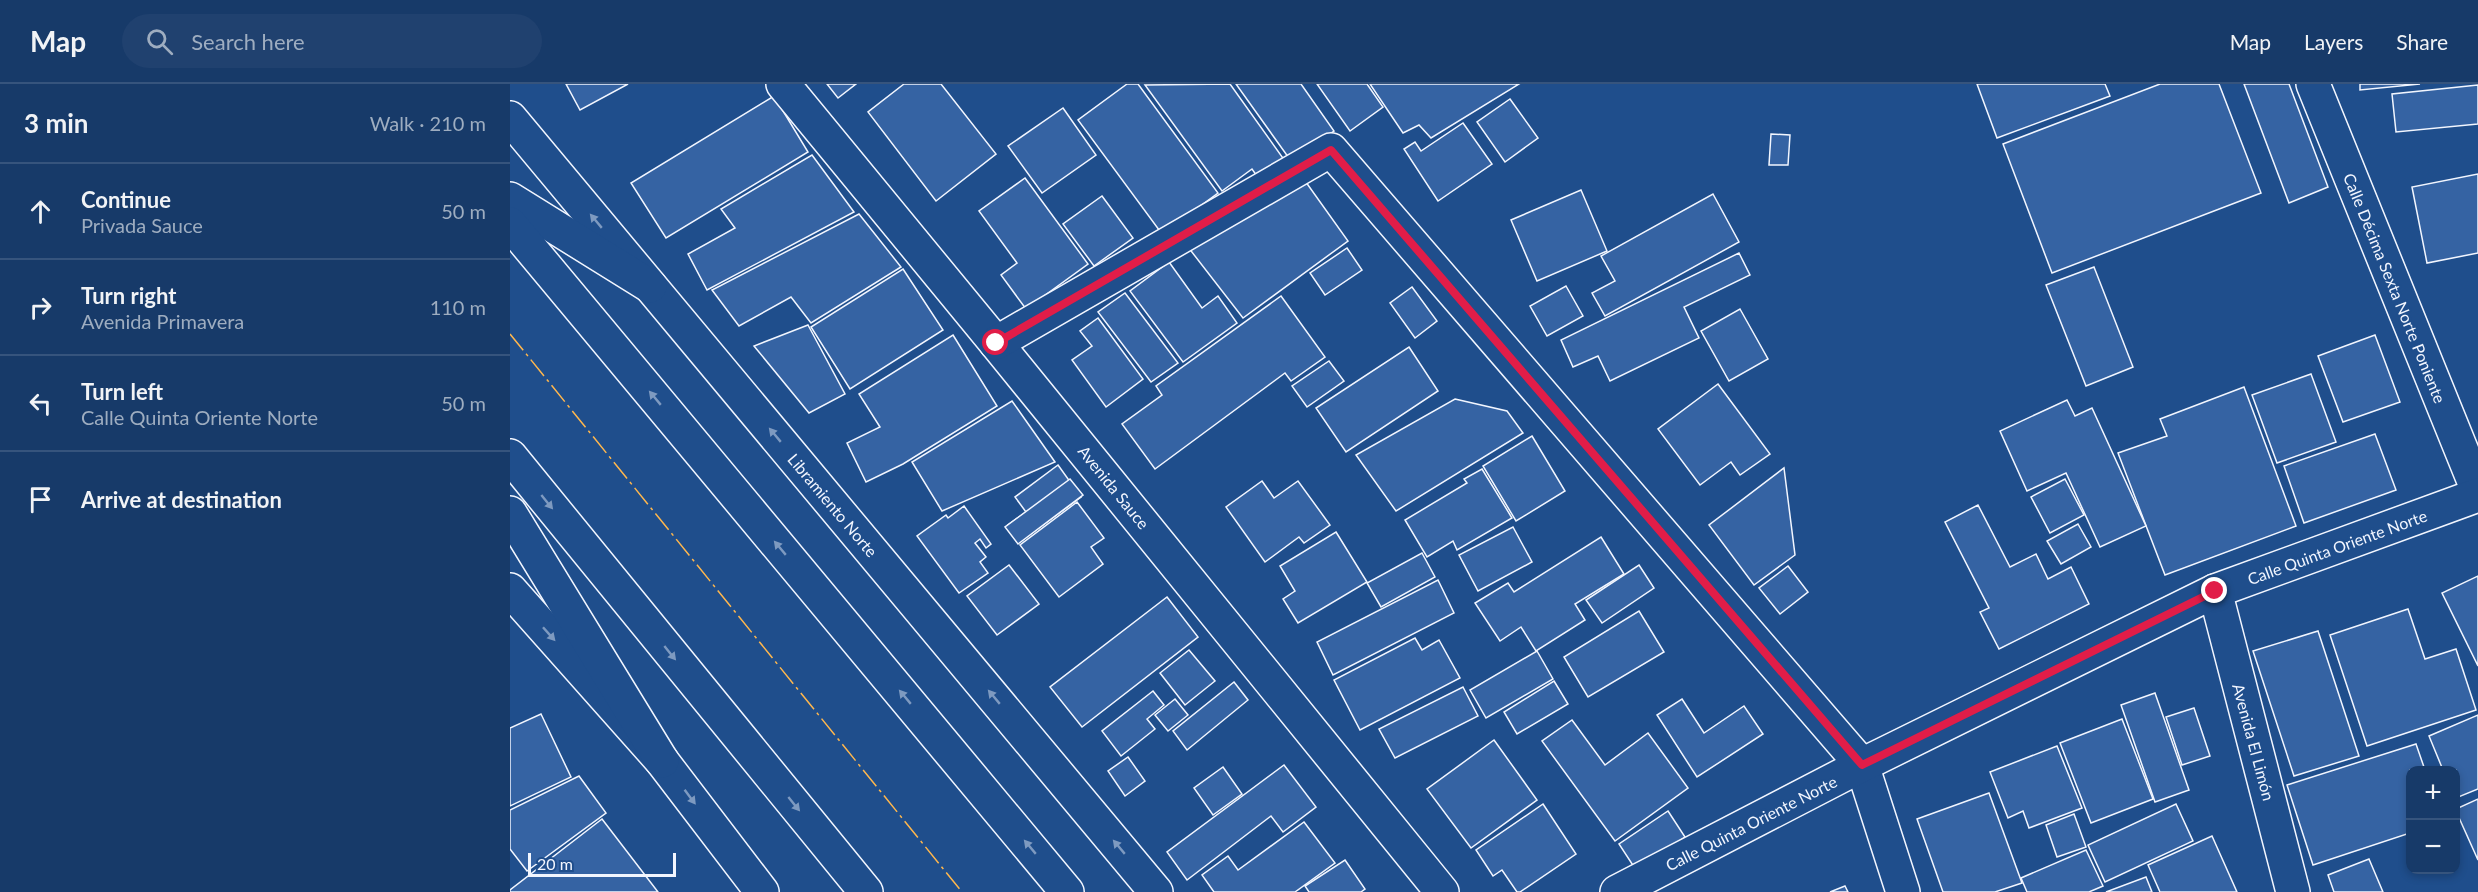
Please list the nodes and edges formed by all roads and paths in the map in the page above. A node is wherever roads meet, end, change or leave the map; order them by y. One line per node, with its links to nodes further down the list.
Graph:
1 (783, 84): 7 (main road, Avenida Sauce)
2 (2313, 84): 9 (main road, Calle Décima Sexta Norte Poniente)
3 (510, 118): 6 (main road, Libramiento Norte, one-way to 3)
4 (510, 200): 6 (main road)
5 (510, 224): 17 (main road, one-way to 5)
6 (650, 286): 18 (main road, Libramiento Norte, one-way to 6)
7 (996, 343): 14 (main road); 19 (main road, Avenida Sauce)
8 (510, 456): 16 (main road, one-way to 16)
9 (2478, 493): 12 (main road, Calle Quinta Oriente Norte)
10 (510, 513): 13 (main road)
11 (510, 590): 13 (main road, one-way to 13)
12 (2215, 591): 14 (main road, Calle Quinta Oriente Norte); 22 (main road, Avenida El Limón)
13 (662, 761): 15 (main road, one-way to 15)
14 (1862, 765): 20 (main road, Calle Quinta Oriente Norte); 21 (main road)
15 (762, 892)
16 (866, 892)
17 (1067, 892)
18 (1156, 892)
19 (1442, 892)
20 (1617, 892)
21 (1903, 892)
22 (2294, 892)

